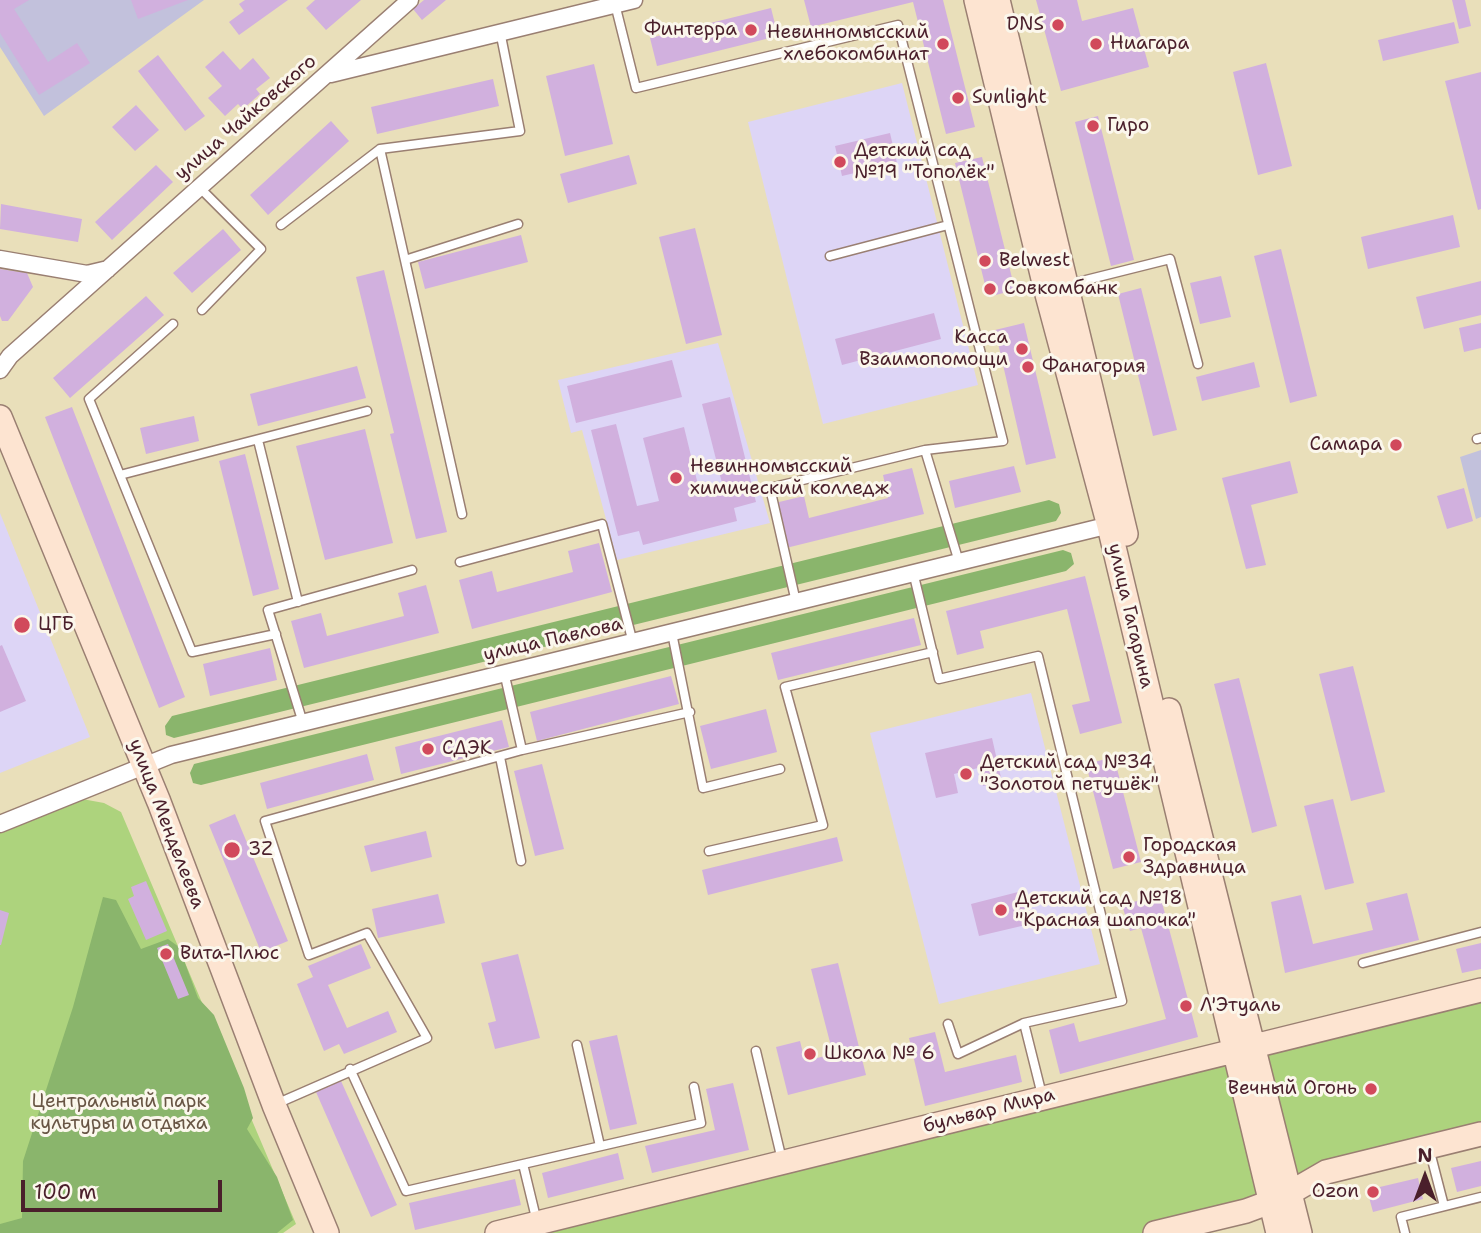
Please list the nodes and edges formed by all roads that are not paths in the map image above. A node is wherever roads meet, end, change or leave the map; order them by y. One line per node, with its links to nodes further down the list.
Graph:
1 (410, 0): 7 (street, улица Чайковского)
2 (634, 0): 5 (street)
3 (976, 0): 28 (main road, улица Гагарина)
4 (998, 0): 17 (main road, улица Гагарина)
5 (615, 4): 6 (street); 12 (lane)
6 (500, 31): 7 (street); 8 (lane)
7 (329, 74): 9 (street, улица Чайковского)
8 (380, 149): 11 (lane); 15 (lane)
9 (199, 187): 16 (street, улица Чайковского); 18 (lane)
10 (518, 224): 15 (lane)
11 (281, 225)
12 (948, 225): 13 (lane); 25 (lane)
13 (830, 256)
14 (0, 259): 16 (street)
15 (405, 260): 27 (lane)
16 (111, 269): 21 (street, улица Чайковского)
17 (1067, 285): 20 (lane); 28 (main road, улица Гагарина)
18 (202, 310)
19 (173, 324): 26 (lane)
20 (1198, 364)
21 (0, 370)
22 (367, 411): 24 (lane)
23 (0, 417): 44 (main road, улица Менделеева)
24 (258, 440): 26 (lane); 33 (lane)
25 (925, 450): 30 (lane); 34 (lane)
26 (120, 475): 35 (lane)
27 (461, 514)
28 (1116, 524): 30 (street, улица Павлова); 55 (main road, улица Гагарина)
29 (460, 562): 37 (lane)
30 (960, 565): 32 (street, улица Павлова)
31 (412, 570): 33 (lane)
32 (915, 576): 34 (street, улица Павлова); 38 (lane)
33 (298, 601): 35 (lane)
34 (796, 604): 36 (street, улица Павлова)
35 (276, 634): 41 (lane)
36 (672, 634): 37 (street, улица Павлова); 40 (lane)
37 (633, 643): 39 (street, улица Павлова)
38 (933, 653): 47 (lane); 52 (lane)
39 (504, 672): 41 (street, улица Павлова); 42 (lane)
40 (690, 712): 42 (lane); 45 (lane)
41 (303, 723): 44 (street, улица Павлова)
42 (522, 750): 43 (lane)
43 (499, 757): 48 (lane); 57 (lane)
44 (145, 767): 46 (street, улица Павлова); 60 (main road, улица Менделеева)
45 (780, 769)
46 (0, 824)
47 (709, 851)
48 (521, 860)
49 (1481, 932): 50 (lane)
50 (1363, 963)
51 (1481, 990): 55 (main road, бульвар Мира)
52 (1024, 1023): 53 (lane); 59 (lane)
53 (948, 1024)
54 (577, 1045): 62 (lane)
55 (1243, 1049): 59 (main road, бульвар Мира); 66 (main road, улица Гагарина)
56 (755, 1052): 64 (lane)
57 (350, 1069): 60 (lane); 65 (lane)
58 (694, 1087): 62 (lane)
59 (1042, 1098): 64 (main road, бульвар Мира)
60 (274, 1105): 70 (main road, улица Менделеева)
61 (1481, 1134): 63 (main road)
62 (600, 1146): 65 (lane)
63 (1429, 1147): 66 (main road); 68 (lane)
64 (782, 1163): 69 (main road, бульвар Мира)
65 (523, 1164): 69 (lane)
66 (1281, 1197): 72 (main road); 73 (main road, улица Гагарина); 74 (main road, улица Гагарина)
67 (1481, 1197): 68 (lane)
68 (1444, 1206): 75 (lane)
69 (537, 1223): 71 (main road, бульвар Мира)
70 (327, 1233)
71 (497, 1233)
72 (1156, 1233)
73 (1278, 1233)
74 (1300, 1233)
75 (1405, 1233)

